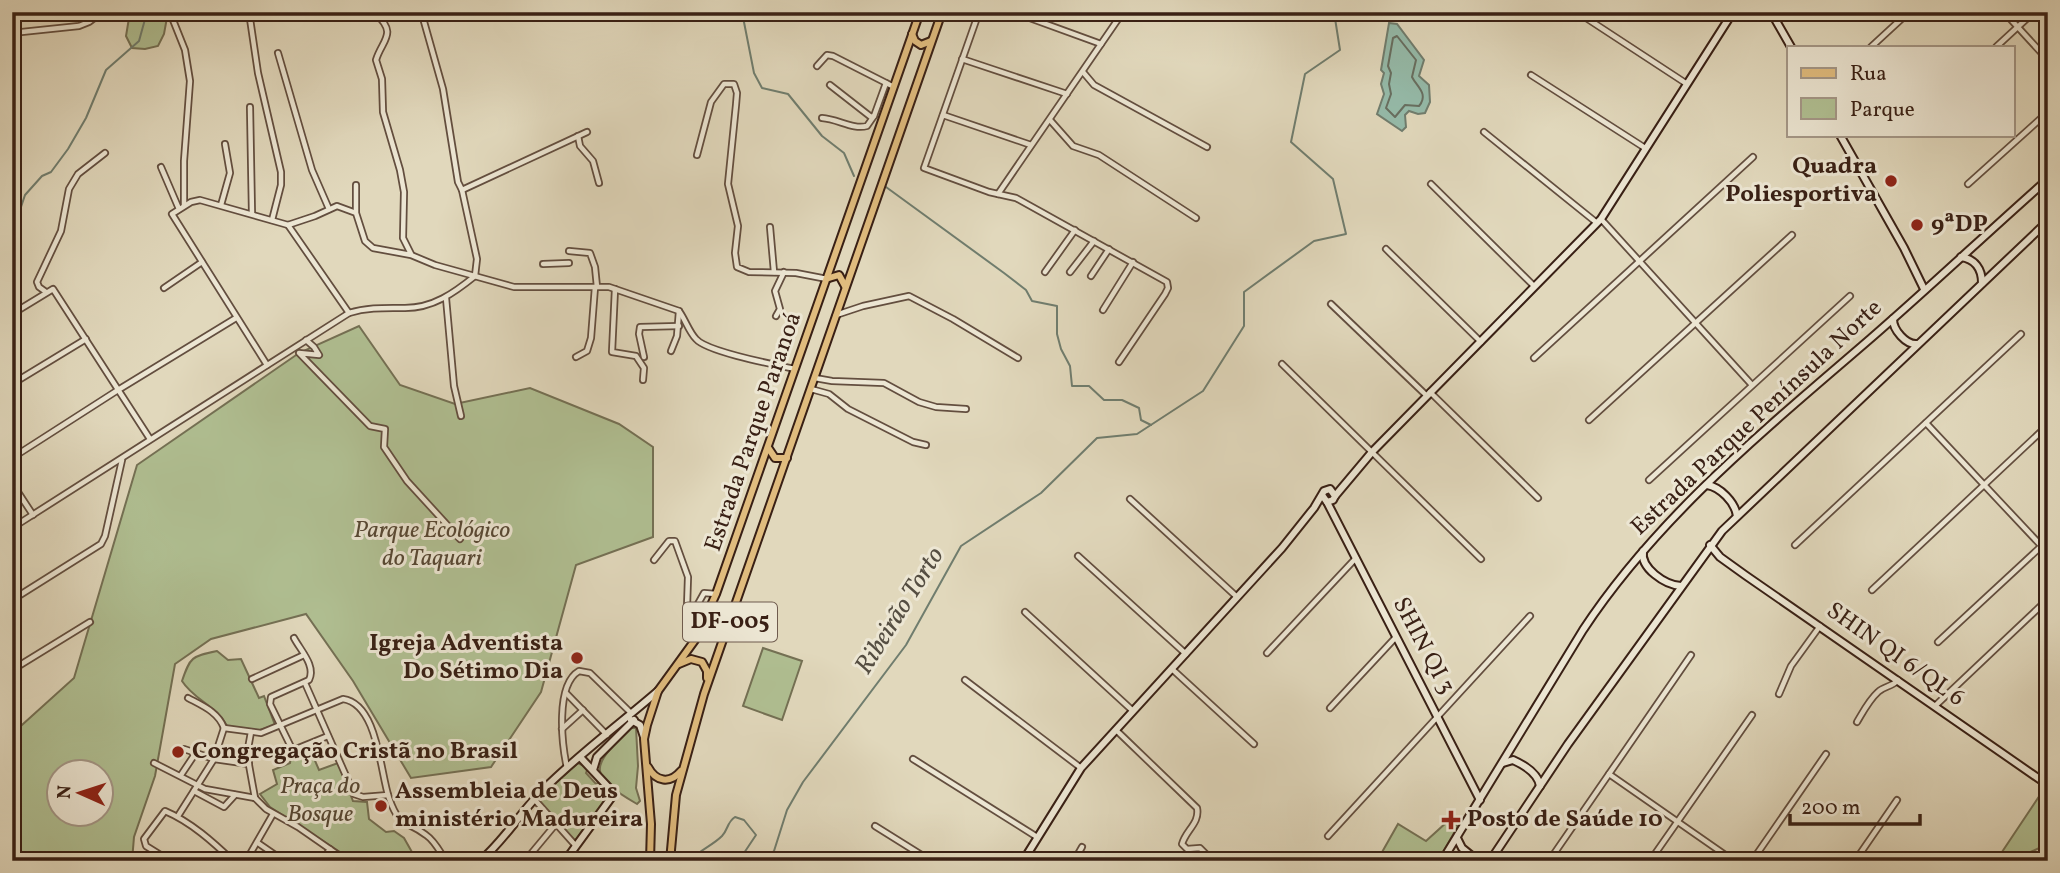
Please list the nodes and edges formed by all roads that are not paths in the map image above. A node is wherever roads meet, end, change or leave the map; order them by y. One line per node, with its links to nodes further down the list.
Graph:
1 (173, 12): 65 (street)
2 (250, 12): 70 (street)
3 (757, 12): 4 (street)
4 (777, 12)
5 (920, 12): 22 (main road, Estrada Parque Paranoá / DF-005)
6 (942, 12): 23 (main road, Estrada Parque Paranoá / DF-005)
7 (979, 12): 29 (street)
8 (1013, 12): 24 (street)
9 (1123, 12): 24 (street)
10 (1577, 12): 35 (street)
11 (1716, 12): 18 (street)
12 (1770, 12): 25 (street)
13 (1909, 12): 26 (street)
14 (2004, 12): 20 (street)
15 (2034, 12): 20 (street)
16 (101, 13): 21 (street)
17 (376, 14): 81 (street)
18 (1732, 15): 35 (street)
19 (423, 18): 62 (street)
20 (2018, 27): 27 (street); 30 (street)
21 (12, 33)
22 (912, 33): 23 (main road); 37 (main road, Estrada Parque Paranoá / DF-005)
23 (931, 41): 100 (main road, Estrada Parque Paranoá / DF-005)
24 (1101, 44): 32 (street)
25 (1790, 46)
26 (1872, 46)
27 (1997, 46)
28 (278, 53): 66 (street)
29 (962, 59): 38 (street); 41 (street)
30 (2048, 60)
31 (817, 66): 34 (street)
32 (1083, 72): 38 (street); 51 (street)
33 (1531, 75): 52 (street)
34 (886, 83): 37 (street); 42 (street)
35 (1687, 84): 52 (street)
36 (830, 85): 42 (street)
37 (894, 87): 94 (main road, Estrada Parque Paranoá / DF-005)
38 (1067, 94): 44 (street)
39 (250, 107): 68 (street)
40 (2048, 112): 60 (street)
41 (943, 115): 50 (street); 63 (street)
42 (874, 116): 43 (street)
43 (822, 118)
44 (1050, 120): 50 (street); 69 (street)
45 (587, 132): 47 (street)
46 (1484, 132): 71 (street)
47 (578, 136): 58 (street); 62 (street)
48 (1841, 136): 98 (street)
49 (225, 144): 64 (street)
50 (1031, 145): 63 (street)
51 (1207, 147)
52 (1645, 148): 71 (street)
53 (105, 153): 102 (street)
54 (697, 155): 88 (street)
55 (1753, 157): 85 (street)
56 (162, 167): 65 (street)
57 (2048, 179): 82 (street, Estrada Parque Península Norte)
58 (600, 183)
59 (1431, 184): 96 (street)
60 (1968, 184)
61 (356, 185): 67 (street)
62 (462, 190): 92 (street)
63 (998, 194): 75 (street)
64 (221, 205): 65 (street); 68 (street)
65 (181, 208): 83 (street)
66 (329, 209): 67 (street); 73 (street)
67 (356, 213): 81 (street)
68 (252, 214): 70 (street)
69 (1196, 218)
70 (272, 220): 73 (street)
71 (1599, 221): 85 (street); 96 (street)
72 (2048, 221): 95 (street)
73 (288, 225): 108 (street)
74 (770, 227): 88 (street)
75 (1075, 230): 77 (street); 90 (street)
76 (1792, 235): 114 (street)
77 (1094, 241): 78 (street); 91 (street)
78 (1109, 249): 84 (street); 93 (street)
79 (1386, 249): 119 (street)
80 (569, 251): 97 (street)
81 (411, 255): 92 (street)
82 (1961, 257): 95 (street); 98 (street, Estrada Parque Península Norte)
83 (202, 262): 99 (street); 112 (street)
84 (1133, 262): 106 (street); 126 (street)
85 (1640, 262): 114 (street); 125 (street)
86 (569, 263): 87 (street)
87 (543, 264)
88 (774, 272): 89 (street)
89 (785, 272): 94 (street); 111 (street)
90 (1045, 272)
91 (1070, 272)
92 (475, 276): 97 (street); 104 (street)
93 (1091, 276)
94 (828, 279): 100 (main road); 129 (main road, Estrada Parque Paranoá / DF-005)
95 (1982, 283): 120 (street)
96 (1534, 286): 119 (street)
97 (596, 287): 101 (street); 122 (street)
98 (1926, 287): 113 (street, Estrada Parque Península Norte)
99 (164, 288)
100 (845, 288): 110 (main road, Estrada Parque Paranoá / DF-005)
101 (615, 289): 107 (street); 131 (street)
102 (47, 292): 109 (street); 117 (street)
103 (1850, 296): 133 (street)
104 (446, 298): 108 (street); 138 (street)
105 (1331, 303): 136 (street)
106 (1103, 310)
107 (679, 311): 115 (street); 129 (street)
108 (349, 313): 118 (street)
109 (12, 314)
110 (836, 315): 124 (street); 130 (main road, Estrada Parque Paranoá / DF-005)
111 (776, 316)
112 (236, 318): 128 (street); 135 (street)
113 (1894, 319): 120 (street); 153 (street, Estrada Parque Península Norte)
114 (1697, 322): 133 (street); 139 (street)
115 (679, 326): 121 (street); 123 (street)
116 (2021, 334): 140 (street)
117 (86, 338): 132 (street); 135 (street)
118 (306, 340): 128 (street); 160 (street)
119 (1481, 342): 136 (street)
120 (1917, 344): 158 (street)
121 (671, 351)
122 (576, 357)
123 (643, 357)
124 (1018, 358)
125 (1534, 358)
126 (1119, 362)
127 (1282, 364): 145 (street)
128 (267, 365): 142 (street)
129 (796, 369): 144 (main road, Estrada Parque Paranoá / DF-005)
130 (815, 378): 134 (main road, Estrada Parque Paranoá / DF-005); 137 (street)
131 (643, 380)
132 (12, 384)
133 (1752, 385): 150 (street)
134 (811, 389): 143 (street); 147 (main road, Estrada Parque Paranoá / DF-005)
135 (118, 390): 142 (street); 146 (street)
136 (1429, 394): 145 (street); 155 (street)
137 (966, 409)
138 (461, 416)
139 (1589, 420)
140 (1926, 423): 152 (street); 163 (street)
141 (2048, 425): 152 (street)
142 (150, 439): 148 (street)
143 (926, 445)
144 (769, 447): 147 (main road); 175 (main road, Estrada Parque Paranoá / DF-005)
145 (1372, 452): 149 (street); 171 (street)
146 (12, 458)
147 (787, 458): 199 (main road, Estrada Parque Paranoá / DF-005)
148 (122, 459): 157 (street); 178 (street)
149 (1349, 477): 154 (street); 154 (street)
150 (1649, 480)
151 (12, 483): 157 (street)
152 (1984, 483): 164 (street); 174 (street)
153 (1707, 485): 158 (street); 165 (street, Estrada Parque Península Norte)
154 (1329, 498): 170 (street, SHIN QI 3); 176 (street)
155 (1538, 498)
156 (1130, 499): 176 (street)
157 (33, 514): 159 (street)
158 (1737, 516): 162 (street)
159 (12, 528)
160 (460, 539)
161 (2048, 540): 164 (street)
162 (1710, 545): 166 (street); 169 (street, SHIN QI 6/QL 6)
163 (1795, 545)
164 (2041, 546): 167 (street); 185 (street)
165 (1644, 549): 173 (street); 228 (street, Estrada Parque Península Norte)
166 (1705, 552): 169 (street, SHIN QI 6/QL 6); 173 (street)
167 (2048, 553)
168 (1078, 556): 187 (street)
169 (1720, 557): 182 (street, SHIN QI 6/QL 6)
170 (1356, 558): 183 (street, SHIN QI 3); 186 (street)
171 (1481, 559)
172 (654, 561): 175 (street)
173 (1681, 586): 239 (street)
174 (1872, 590)
175 (716, 594): 190 (main road, Estrada Parque Paranoá / DF-005)
176 (1238, 597): 187 (street)
177 (2048, 599): 202 (street)
178 (12, 600)
179 (1025, 612): 206 (street)
180 (1530, 616): 208 (street)
181 (90, 622): 192 (street)
182 (1820, 626): 195 (street, SHIN QI 6/QL 6); 200 (street)
183 (1396, 637): 203 (street); 208 (street, SHIN QI 3)
184 (294, 638): 188 (street)
185 (1938, 642)
186 (1268, 653)
187 (1186, 654): 191 (street)
188 (304, 655): 193 (street); 196 (street)
189 (1691, 655): 234 (street)
190 (674, 669): 197 (main road, Estrada Parque Paranoá / DF-005); 199 (main road)
191 (1172, 669): 206 (street); 219 (street)
192 (12, 670)
193 (252, 679)
194 (965, 680): 231 (street)
195 (1898, 680): 202 (street, SHIN QI 6/QL 6); 210 (street)
196 (305, 682): 204 (street); 211 (street)
197 (658, 691): 209 (street); 218 (main road, Estrada Parque Paranoá / DF-005)
198 (566, 693): 205 (street); 209 (street); 213 (street)
199 (704, 694): 233 (main road, Estrada Parque Paranoá / DF-005)
200 (1779, 694)
201 (188, 698): 212 (street)
202 (1935, 706): 237 (street, SHIN QI 6/QL 6)
203 (1330, 708)
204 (316, 709): 211 (street); 217 (street); 243 (street)
205 (583, 710): 213 (street); 216 (street)
206 (1133, 711): 214 (street)
207 (1752, 715): 250 (street)
208 (1438, 716): 238 (street, SHIN QI 3); 253 (street)
209 (633, 717): 216 (street); 218 (street); 232 (street)
210 (1857, 722)
211 (280, 726): 215 (street); 217 (street)
212 (225, 728): 215 (street); 224 (street)
213 (562, 729): 230 (street)
214 (1116, 730): 231 (street); 260 (street)
215 (251, 732): 229 (street)
216 (607, 735): 223 (street)
217 (328, 736): 243 (street)
218 (644, 739): 226 (main road, Estrada Parque Paranoá / DF-005)
219 (1254, 744)
220 (184, 749): 221 (street)
221 (195, 754): 224 (street); 235 (street)
222 (1826, 754): 283 (street)
223 (580, 757): 230 (street); 232 (street)
224 (214, 759): 229 (street); 236 (street)
225 (912, 759): 254 (street)
226 (646, 762): 233 (main road); 272 (main road, Estrada Parque Paranoá / DF-005)
227 (154, 763): 235 (street)
228 (1503, 763): 239 (street); 241 (street, Estrada Parque Península Norte)
229 (249, 764): 244 (street)
230 (567, 768): 245 (street)
231 (1082, 768): 254 (street)
232 (593, 770): 257 (street)
233 (682, 770): 273 (main road, Estrada Parque Paranoá / DF-005)
234 (1609, 774): 250 (street); 280 (street)
235 (181, 775): 236 (street)
236 (198, 785): 240 (street); 242 (street)
237 (2048, 785)
238 (1475, 786): 241 (street); 246 (street, SHIN QI 3)
239 (1539, 786): 279 (street)
240 (194, 791): 242 (street); 249 (street)
241 (1486, 791): 246 (street, Estrada Parque Península Norte)
242 (235, 794): 244 (street)
243 (388, 794): 268 (street)
244 (255, 798): 248 (street)
245 (534, 799): 251 (street); 269 (street)
246 (1480, 800): 255 (street, Estrada Parque Península Norte)
247 (1897, 800): 284 (street)
248 (273, 814): 256 (street); 259 (street)
249 (178, 817): 262 (street); 263 (street)
250 (1677, 821): 281 (street); 282 (street)
251 (555, 825): 257 (street); 270 (street)
252 (875, 826): 274 (street)
253 (1328, 836)
254 (1037, 837): 275 (street)
255 (1457, 838): 277 (street, Estrada Parque Península Norte); 278 (street)
256 (258, 843): 264 (street); 265 (street)
257 (576, 846): 271 (street)
258 (1082, 847): 276 (street)
259 (330, 849): 266 (street); 267 (street)
260 (1208, 856)
261 (2044, 856): 285 (street)
262 (170, 861)
263 (233, 861)
264 (246, 861)
265 (284, 861)
266 (322, 861)
267 (347, 861)
268 (446, 861)
269 (480, 861)
270 (525, 861)
271 (565, 861)
272 (650, 861)
273 (670, 861)
274 (931, 861)
275 (1023, 861)
276 (1074, 861)
277 (1442, 861)
278 (1478, 861)
279 (1490, 861)
280 (1549, 861)
281 (1650, 861)
282 (1734, 861)
283 (1752, 861)
284 (1855, 861)
285 (2028, 861)

